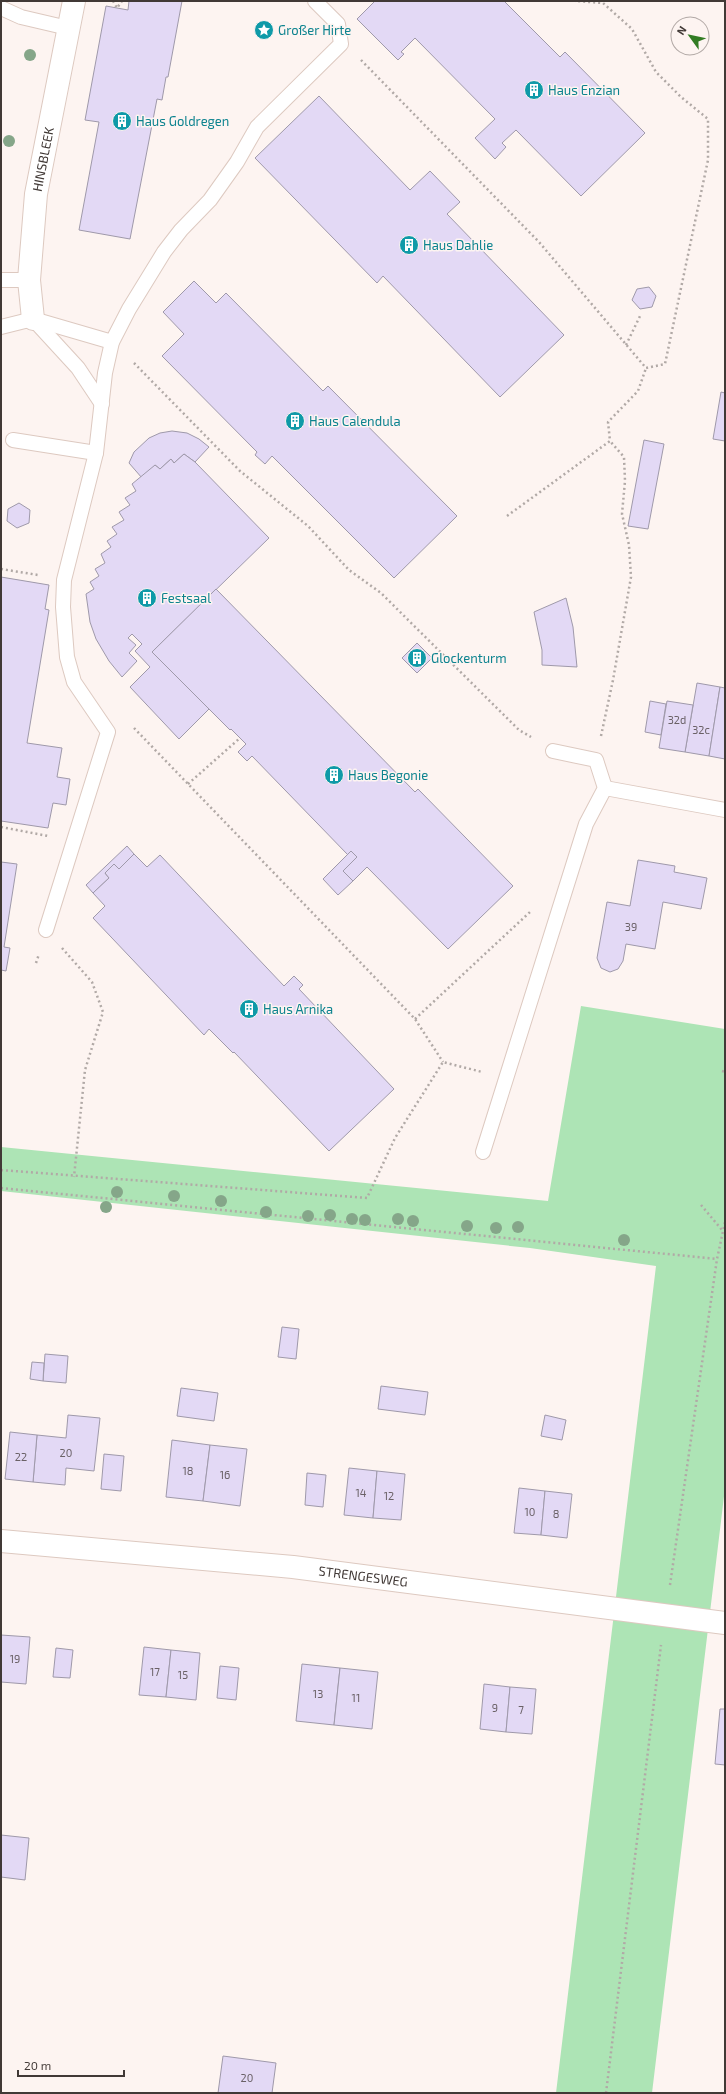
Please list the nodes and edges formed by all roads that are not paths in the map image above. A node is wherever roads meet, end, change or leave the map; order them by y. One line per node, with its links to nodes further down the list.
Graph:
1 (74, 1): 4 (street, HINSBLEEK)
2 (315, 1): 9 (lane)
3 (1, 8): 4 (lane)
4 (68, 28): 6 (street, HINSBLEEK)
5 (1, 280): 6 (lane)
6 (29, 280): 7 (street, HINSBLEEK)
7 (33, 319): 8 (lane); 9 (lane); 10 (lane)
8 (1, 327)
9 (112, 342): 10 (lane)
10 (102, 404): 12 (lane)
11 (13, 440): 12 (lane)
12 (96, 453): 16 (lane)
13 (553, 751): 14 (lane)
14 (605, 788): 15 (lane); 17 (lane)
15 (725, 810)
16 (46, 930)
17 (483, 1152)
18 (1, 1541): 19 (street, STRENGESWEG)
19 (725, 1623)

